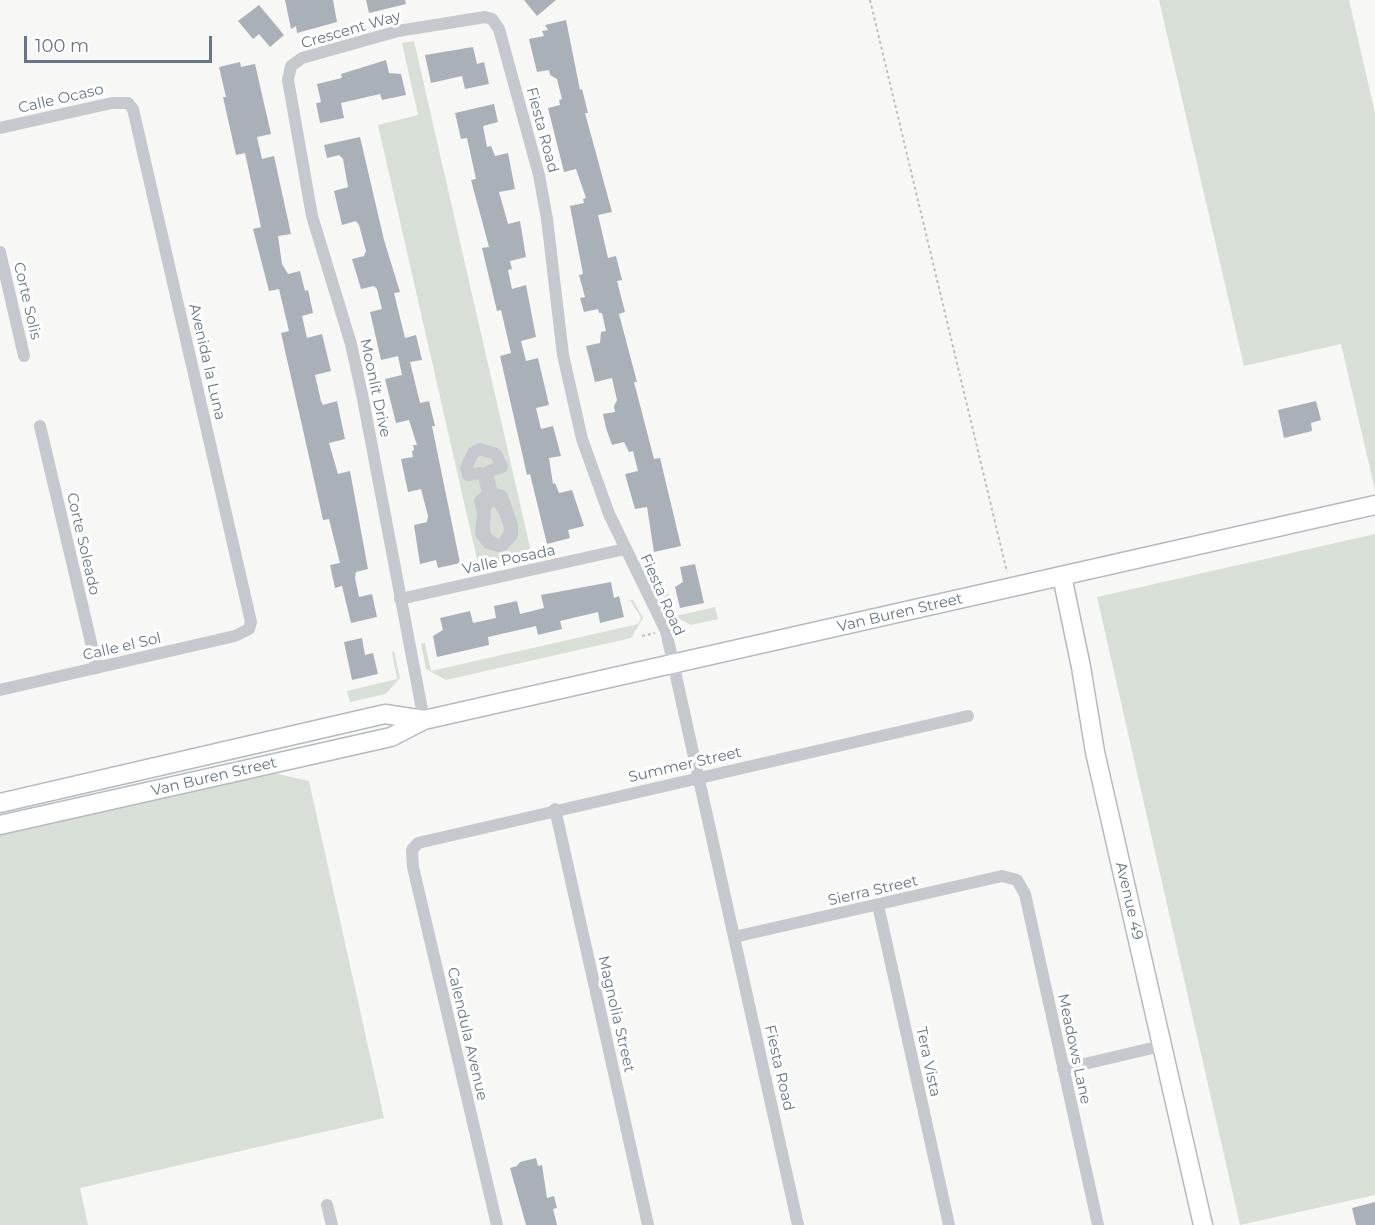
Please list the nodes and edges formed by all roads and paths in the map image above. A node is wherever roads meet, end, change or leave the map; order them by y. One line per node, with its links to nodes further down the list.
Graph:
1 (870, 0): 13 (path)
2 (492, 19): 3 (street, Crescent Way); 11 (street, Fiesta Road)
3 (291, 66): 14 (street, Moonlit Drive)
4 (128, 103): 5 (street, Calle Ocaso); 15 (street, Avenida la Luna)
5 (0, 128)
6 (0, 252): 7 (street, Corte Solis)
7 (24, 356)
8 (40, 426): 17 (street, Corte Soleado)
9 (1375, 505): 12 (street, Van Buren Street)
10 (485, 511): 10 (street)
11 (625, 549): 14 (street, Valle Posada); 16 (street, Fiesta Road)
12 (1062, 576): 13 (street, Van Buren Street); 29 (street, Avenue 49)
13 (1011, 588): 16 (street, Van Buren Street)
14 (400, 599): 20 (street, Moonlit Drive)
15 (249, 629): 17 (street, Calle el Sol)
16 (673, 665): 20 (street, Van Buren Street); 21 (street, Fiesta Road)
17 (96, 668): 18 (street, Calle el Sol)
18 (0, 690)
19 (968, 716): 21 (street, Summer Street)
20 (424, 720): 22 (street, Van Buren Street); 24 (street, Van Buren Street)
21 (698, 777): 23 (street, Summer Street); 28 (street, Fiesta Road)
22 (0, 803)
23 (555, 810): 25 (street, Summer Street); 34 (street, Magnolia Street)
24 (0, 825)
25 (412, 850): 33 (street, Calendula Avenue)
26 (1017, 880): 27 (street, Sierra Street); 30 (street, Meadows Lane)
27 (878, 905): 28 (street, Sierra Street); 36 (street, Tera Vista)
28 (734, 937): 35 (street, Fiesta Road)
29 (1161, 1046): 30 (street); 38 (street, Avenue 49)
30 (1063, 1069): 37 (street, Meadows Lane)
31 (327, 1205): 32 (street)
32 (332, 1225)
33 (497, 1225)
34 (648, 1225)
35 (798, 1225)
36 (949, 1225)
37 (1098, 1225)
38 (1203, 1225)

